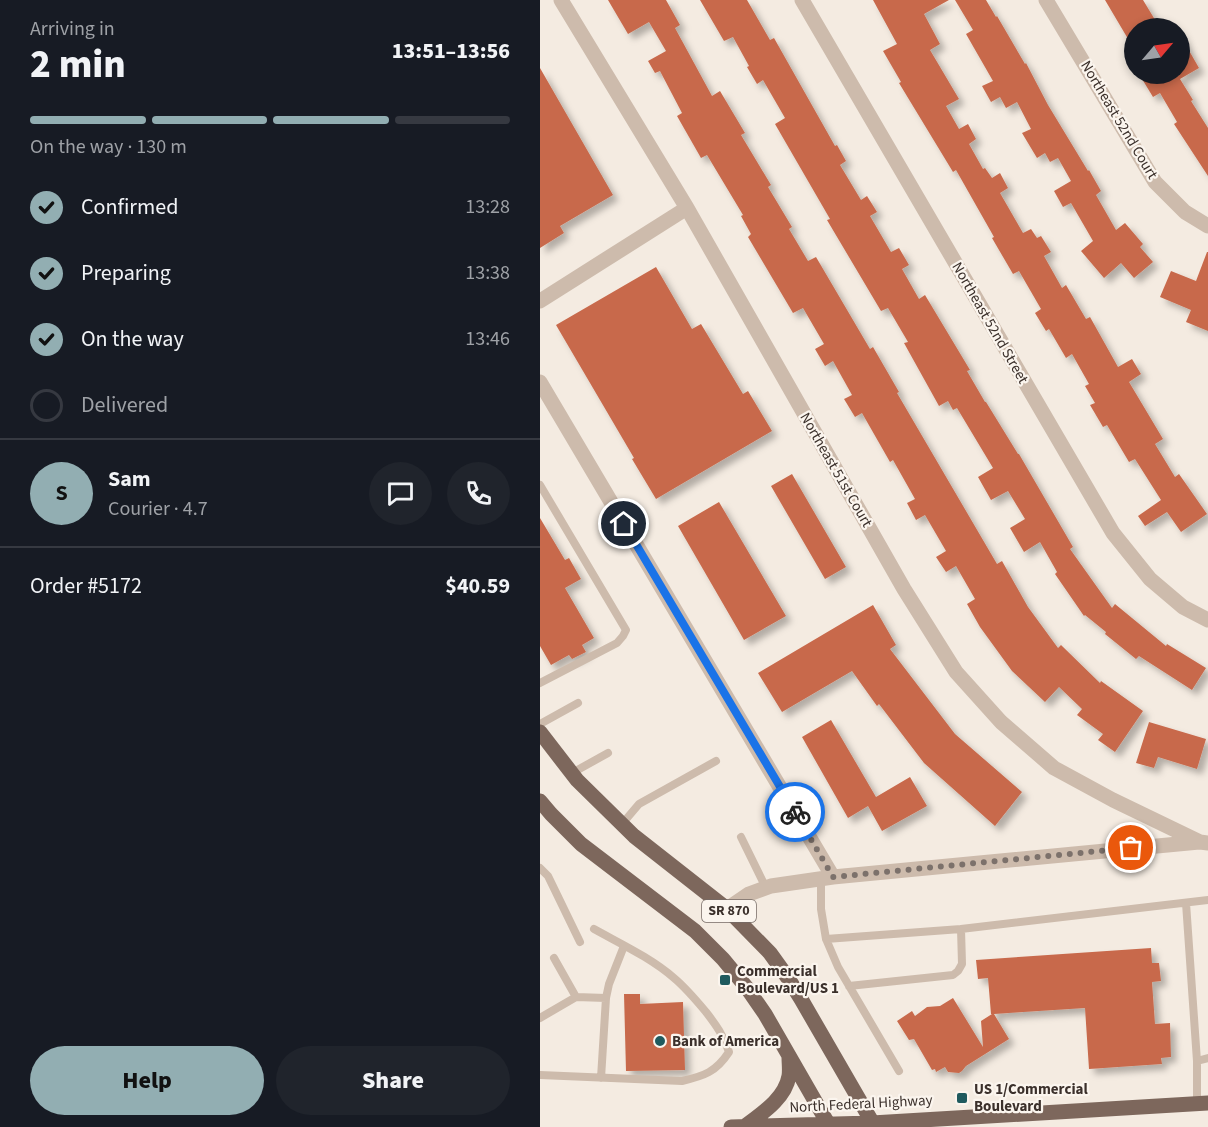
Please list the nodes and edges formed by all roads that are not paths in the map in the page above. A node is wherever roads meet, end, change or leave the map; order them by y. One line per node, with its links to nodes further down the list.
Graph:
1 (561, 0): 4 (street, Northeast 51st Court)
2 (802, 0): 9 (street, Northeast 52nd Street)
3 (1046, 0): 5 (street, Northeast 52nd Court)
4 (687, 208): 6 (street); 20 (street, Northeast 51st Court)
5 (1208, 226)
6 (540, 302)
7 (540, 382): 22 (street)
8 (540, 485): 10 (lane)
9 (1208, 620)
10 (541, 679)
11 (578, 703): 12 (lane)
12 (540, 724)
13 (540, 732): 16 (main road, SR 870)
14 (608, 753): 16 (lane)
15 (716, 761): 18 (lane)
16 (572, 773): 18 (main road, SR 870)
17 (540, 801): 37 (main road, SR 870)
18 (622, 824): 26 (main road, SR 870)
19 (741, 837): 23 (lane)
20 (1204, 842): 22 (street)
21 (540, 868): 30 (lane)
22 (827, 878): 23 (street); 29 (lane)
23 (766, 888): 26 (street)
24 (1208, 900): 25 (lane)
25 (1186, 903): 28 (lane); 39 (lane)
26 (727, 909): 44 (main road, SR 870)
27 (594, 929): 31 (lane)
28 (961, 929): 29 (lane); 33 (lane)
29 (826, 939): 33 (lane)
30 (580, 942)
31 (624, 946): 35 (lane); 42 (lane)
32 (554, 958): 34 (lane)
33 (849, 986): 40 (lane)
34 (576, 997): 35 (lane); 36 (lane)
35 (606, 998): 42 (lane)
36 (540, 1018)
37 (789, 1057): 45 (main road, SR 870); 47 (main road)
38 (1208, 1058): 39 (lane)
39 (1197, 1060): 43 (lane)
40 (899, 1071)
41 (540, 1075): 42 (lane)
42 (601, 1078)
43 (1202, 1103): 44 (main road, North Federal Highway)
44 (874, 1125): 45 (main road, North Federal Highway)
45 (830, 1126): 47 (main road, North Federal Highway)
46 (731, 1127): 47 (main road, North Federal Highway)
47 (744, 1127)

